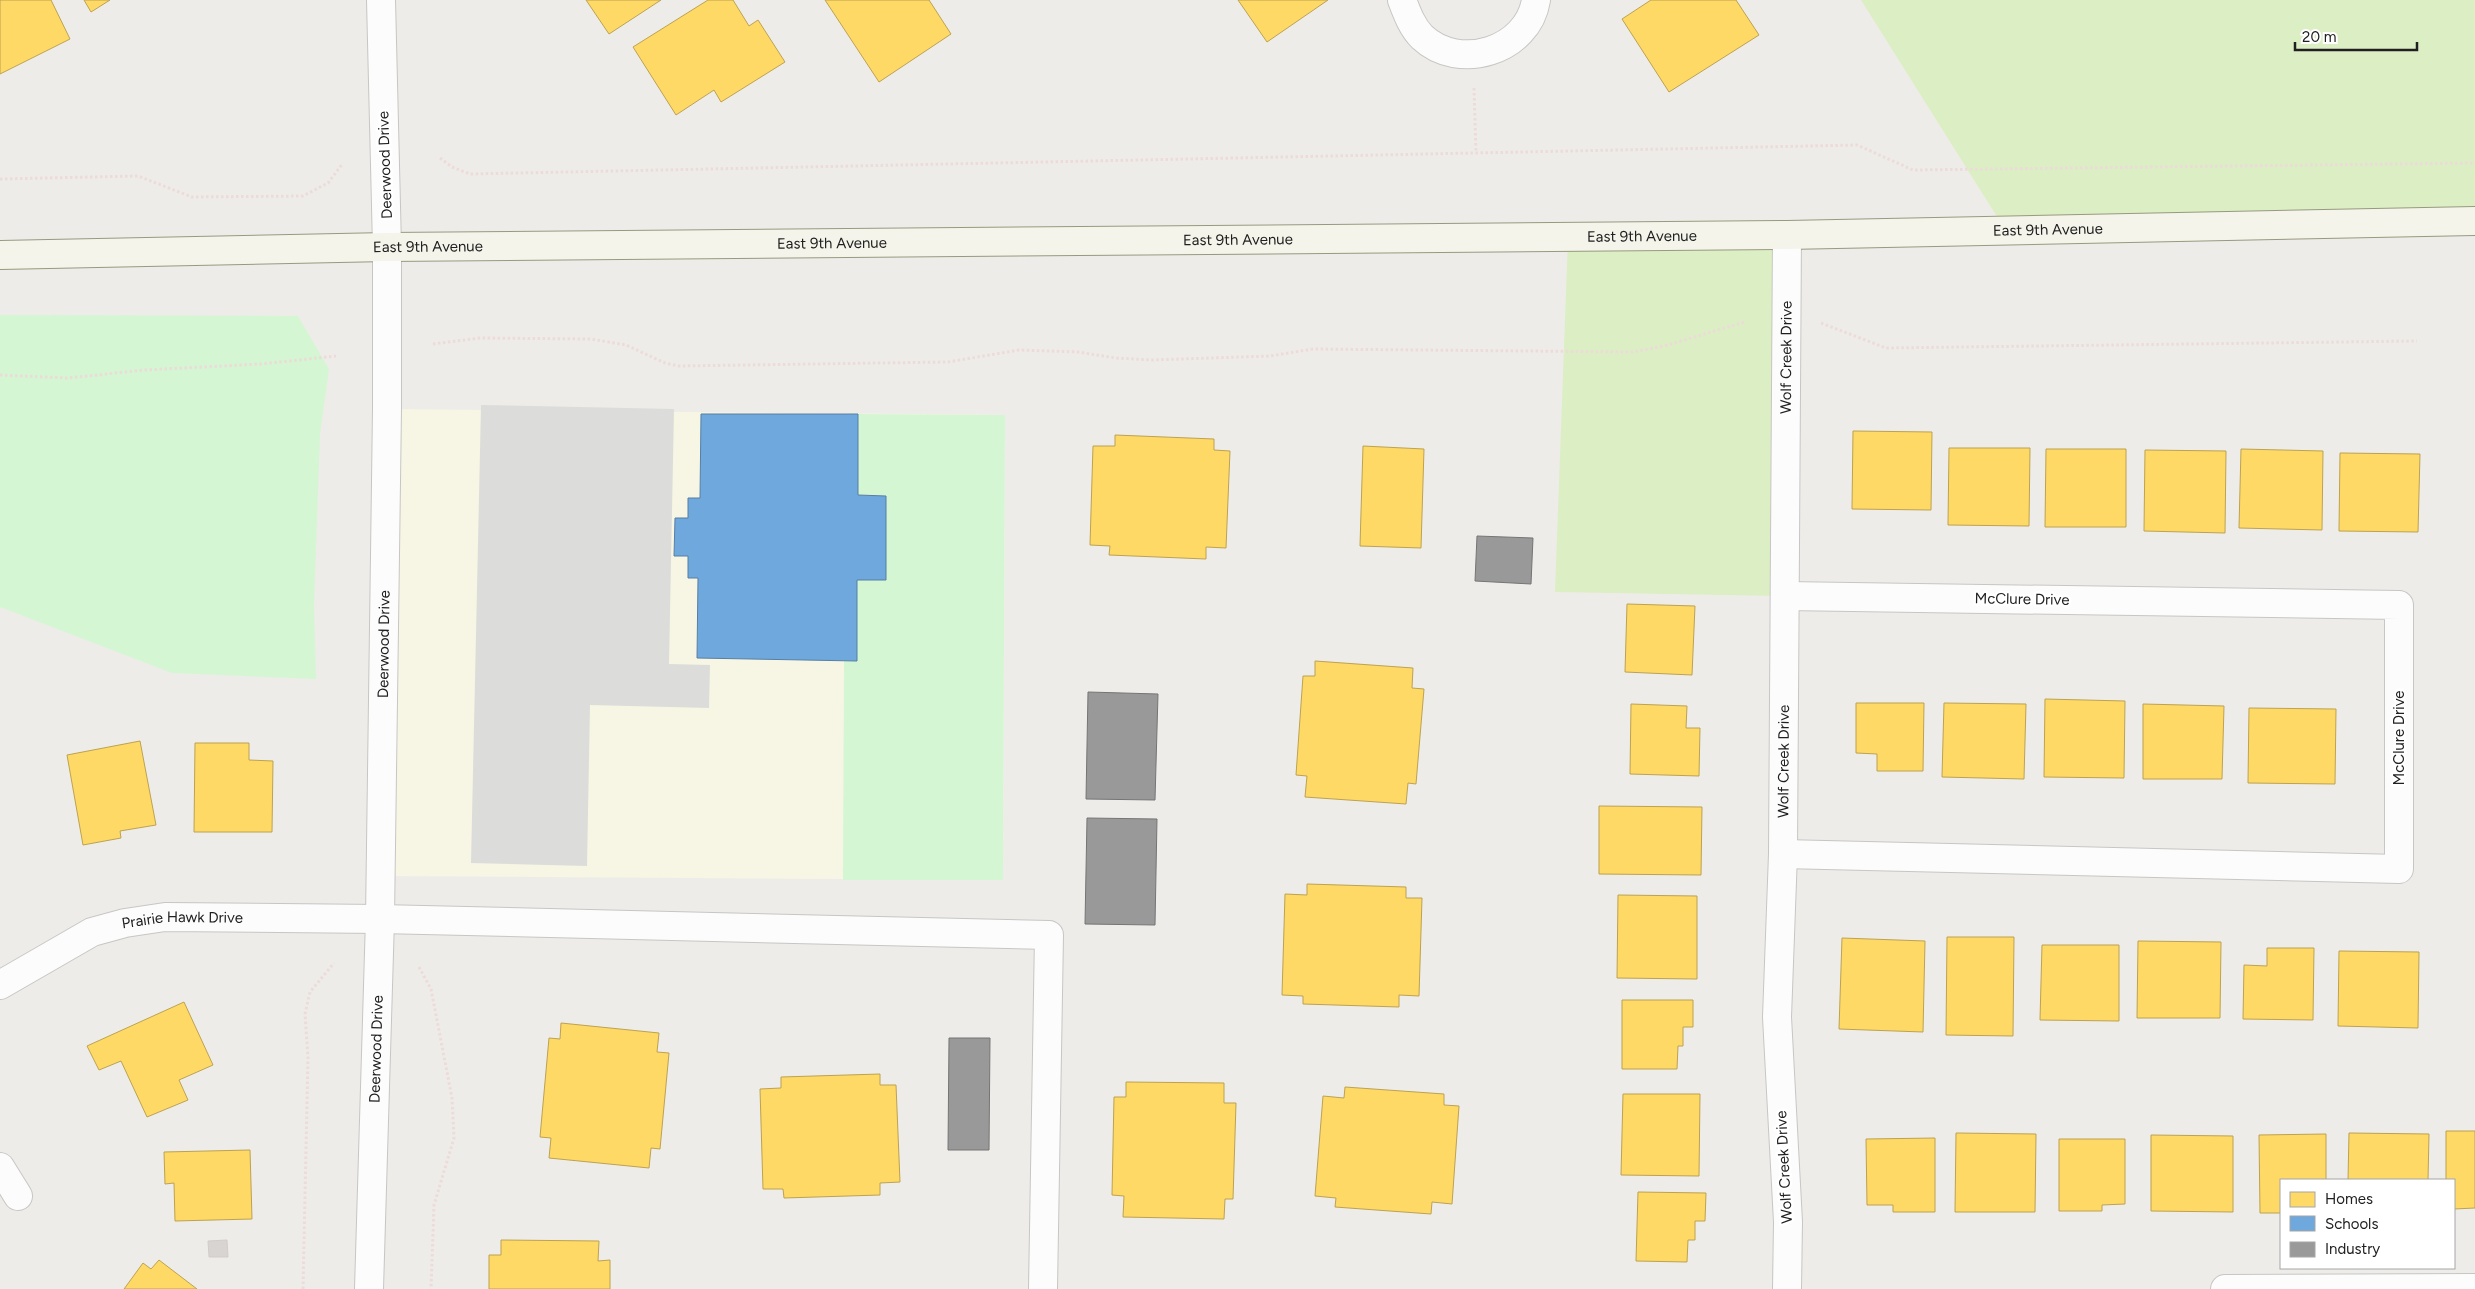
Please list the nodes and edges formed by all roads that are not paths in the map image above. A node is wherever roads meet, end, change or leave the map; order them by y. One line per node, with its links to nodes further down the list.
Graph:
1 (381, 0): 6 (street, Deerwood Drive)
2 (1402, 0): 3 (street)
3 (1536, 0)
4 (2475, 221): 5 (main road, East 9th Avenue)
5 (1787, 236): 6 (main road, East 9th Avenue); 8 (street, Wolf Creek Drive)
6 (387, 247): 7 (main road, East 9th Avenue); 10 (street, Deerwood Drive)
7 (0, 254)
8 (1784, 596): 9 (street, Wolf Creek Drive); 9 (street, McClure Drive)
9 (1783, 854): 17 (street, Wolf Creek Drive)
10 (380, 919): 11 (street, Prairie Hawk Drive); 15 (street, Deerwood Drive); 16 (street, Prairie Hawk Drive)
11 (0, 985)
12 (0, 1167): 13 (street)
13 (18, 1196)
14 (2475, 1288): 18 (street)
15 (369, 1289)
16 (1043, 1289)
17 (1787, 1289)
18 (2225, 1289)

